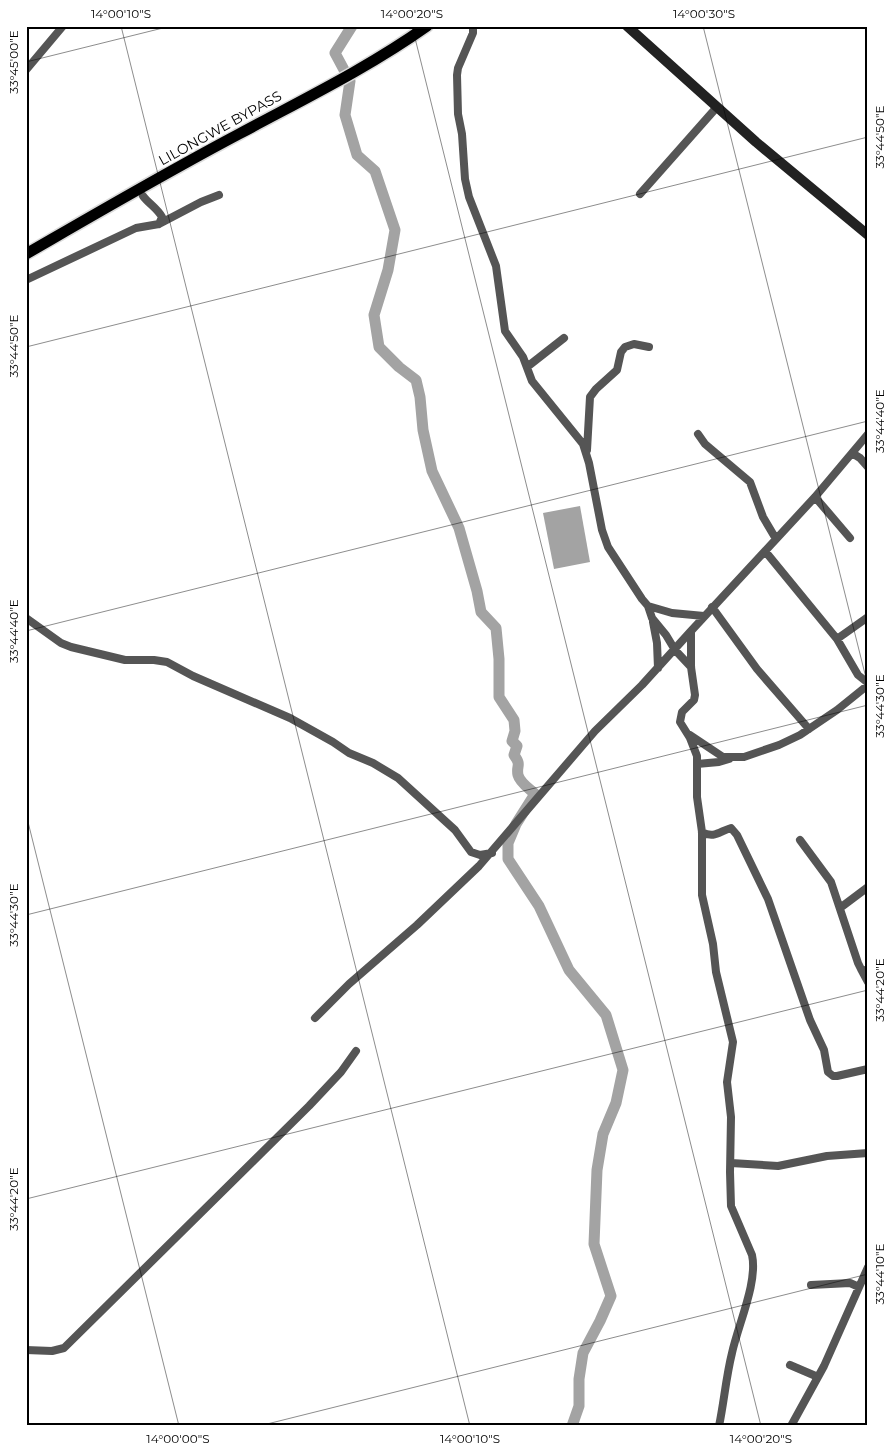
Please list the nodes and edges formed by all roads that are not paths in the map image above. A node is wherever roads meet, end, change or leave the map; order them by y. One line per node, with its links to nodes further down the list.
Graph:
1 (63, 26): 5 (street)
2 (427, 26): 12 (main road, LILONGWE BYPASS)
3 (473, 26): 16 (street)
4 (627, 26): 6 (main road)
5 (26, 70)
6 (717, 107): 7 (street); 11 (main road)
7 (640, 194)
8 (219, 195): 10 (street)
9 (143, 196): 10 (street)
10 (159, 224): 13 (street)
11 (868, 235)
12 (26, 254)
13 (26, 280)
14 (564, 338): 16 (street)
15 (649, 347): 19 (street)
16 (527, 367): 19 (street)
17 (698, 434): 24 (street)
18 (868, 434): 20 (street)
19 (587, 452): 26 (street)
20 (852, 453): 21 (street); 22 (street)
21 (868, 467)
22 (815, 497): 23 (street); 24 (street)
23 (850, 538)
24 (776, 539): 25 (street)
25 (765, 551): 27 (street); 33 (street)
26 (648, 606): 28 (street); 31 (street)
27 (712, 607): 28 (street); 38 (street)
28 (704, 616): 32 (street)
29 (868, 617): 33 (street)
30 (26, 618): 44 (street)
31 (652, 618): 34 (street); 36 (street)
32 (692, 631): 34 (street); 35 (street)
33 (837, 639): 37 (street)
34 (675, 650): 35 (street); 36 (street)
35 (691, 666): 39 (street)
36 (658, 668): 44 (street)
37 (868, 684): 38 (street)
38 (809, 729): 40 (street)
39 (686, 731): 40 (street); 41 (street)
40 (731, 758): 41 (street)
41 (697, 764): 42 (street)
42 (702, 832): 51 (street); 53 (street)
43 (800, 840): 46 (street)
44 (492, 853): 49 (street)
45 (868, 887): 46 (street)
46 (840, 908): 47 (street)
47 (864, 970): 48 (street)
48 (868, 982)
49 (315, 1018)
50 (356, 1050): 57 (street)
51 (868, 1069)
52 (868, 1153): 53 (street)
53 (731, 1163): 60 (street)
54 (868, 1267): 56 (street)
55 (811, 1285): 56 (street)
56 (859, 1287): 59 (street)
57 (26, 1350)
58 (790, 1365): 59 (street)
59 (818, 1378): 61 (street)
60 (719, 1426)
61 (791, 1426)

